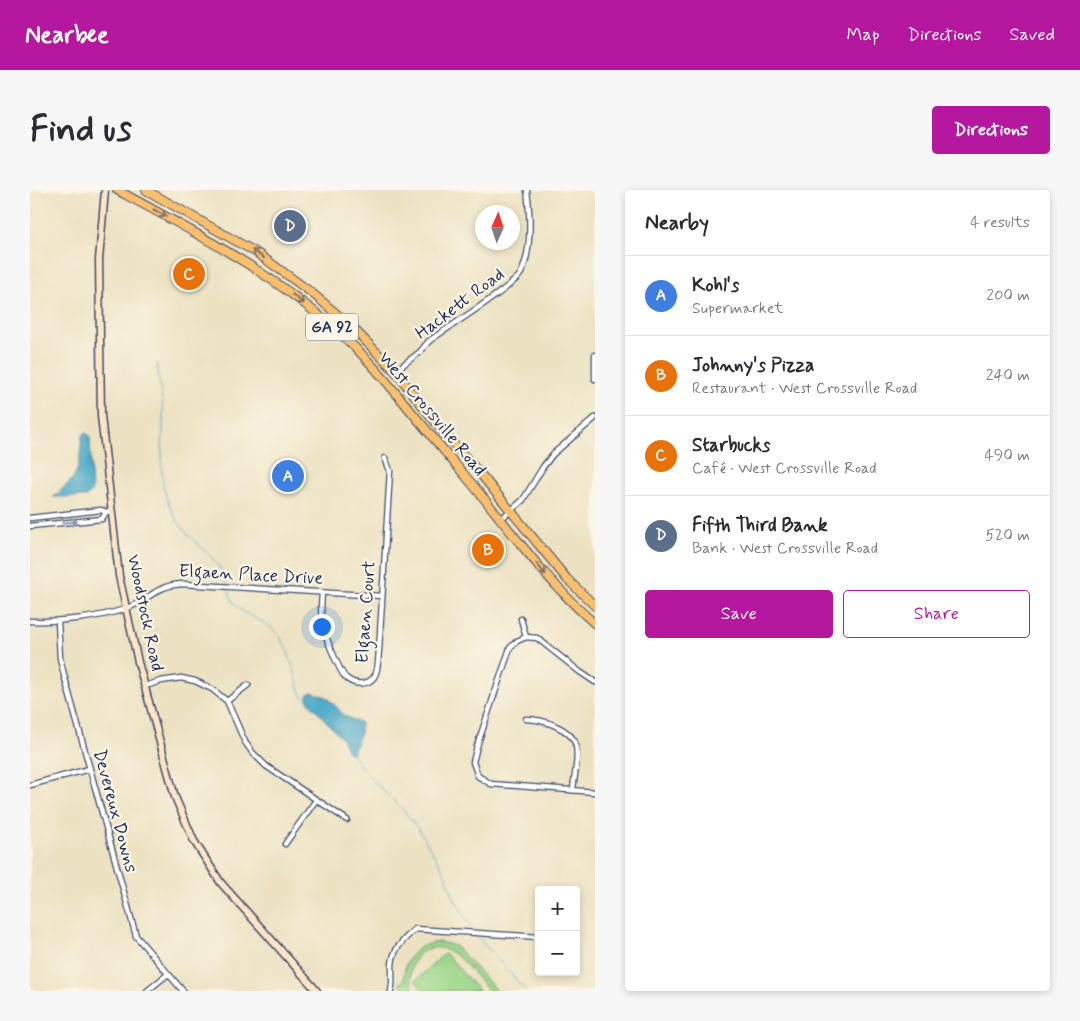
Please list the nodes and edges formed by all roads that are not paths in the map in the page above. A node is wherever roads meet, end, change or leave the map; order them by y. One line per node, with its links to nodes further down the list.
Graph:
1 (105, 190): 11 (street, Woodstock Road)
2 (117, 190): 13 (main road, West Crossville Road / GA 92, one-way to 13)
3 (146, 190): 6 (main road, West Crossville Road / GA 92, one-way to 3)
4 (527, 190): 6 (street, Hackett Road)
5 (595, 355): 7 (street)
6 (395, 371): 10 (main road, West Crossville Road / GA 92)
7 (595, 379)
8 (595, 418): 10 (street)
9 (385, 458): 16 (street, Elgaen Court)
10 (511, 511): 13 (street); 17 (main road, West Crossville Road / GA 92)
11 (108, 512): 12 (street); 14 (street, one-way to 11); 18 (street, Woodstock Road)
12 (30, 518)
13 (501, 519): 22 (main road, West Crossville Road / GA 92, one-way to 22)
14 (30, 526)
15 (322, 593): 16 (street, Elgaen Place Drive); 16 (street, Elgaen Court); 18 (street, Elgaen Place Drive)
16 (382, 596)
17 (595, 606)
18 (126, 609): 21 (street, Elgaen Place Drive); 26 (street, Woodstock Road)
19 (521, 619): 23 (street)
20 (30, 620): 21 (street, Elgaen Place Drive)
21 (58, 622): 29 (street, Devereux Downs)
22 (595, 624)
23 (526, 637): 24 (street); 31 (street)
24 (595, 682)
25 (248, 685): 27 (street)
26 (145, 686): 27 (street); 40 (street, Woodstock Road)
27 (227, 701): 33 (street)
28 (526, 719): 31 (street)
29 (89, 769): 30 (street); 37 (street, Devereux Downs)
30 (30, 785)
31 (573, 790): 32 (street)
32 (595, 792)
33 (316, 800): 34 (street); 35 (street)
34 (347, 820)
35 (285, 844)
36 (535, 937): 41 (street)
37 (168, 974): 38 (street); 39 (street, Devereux Downs)
38 (147, 991)
39 (182, 991)
40 (317, 991)
41 (391, 991)

